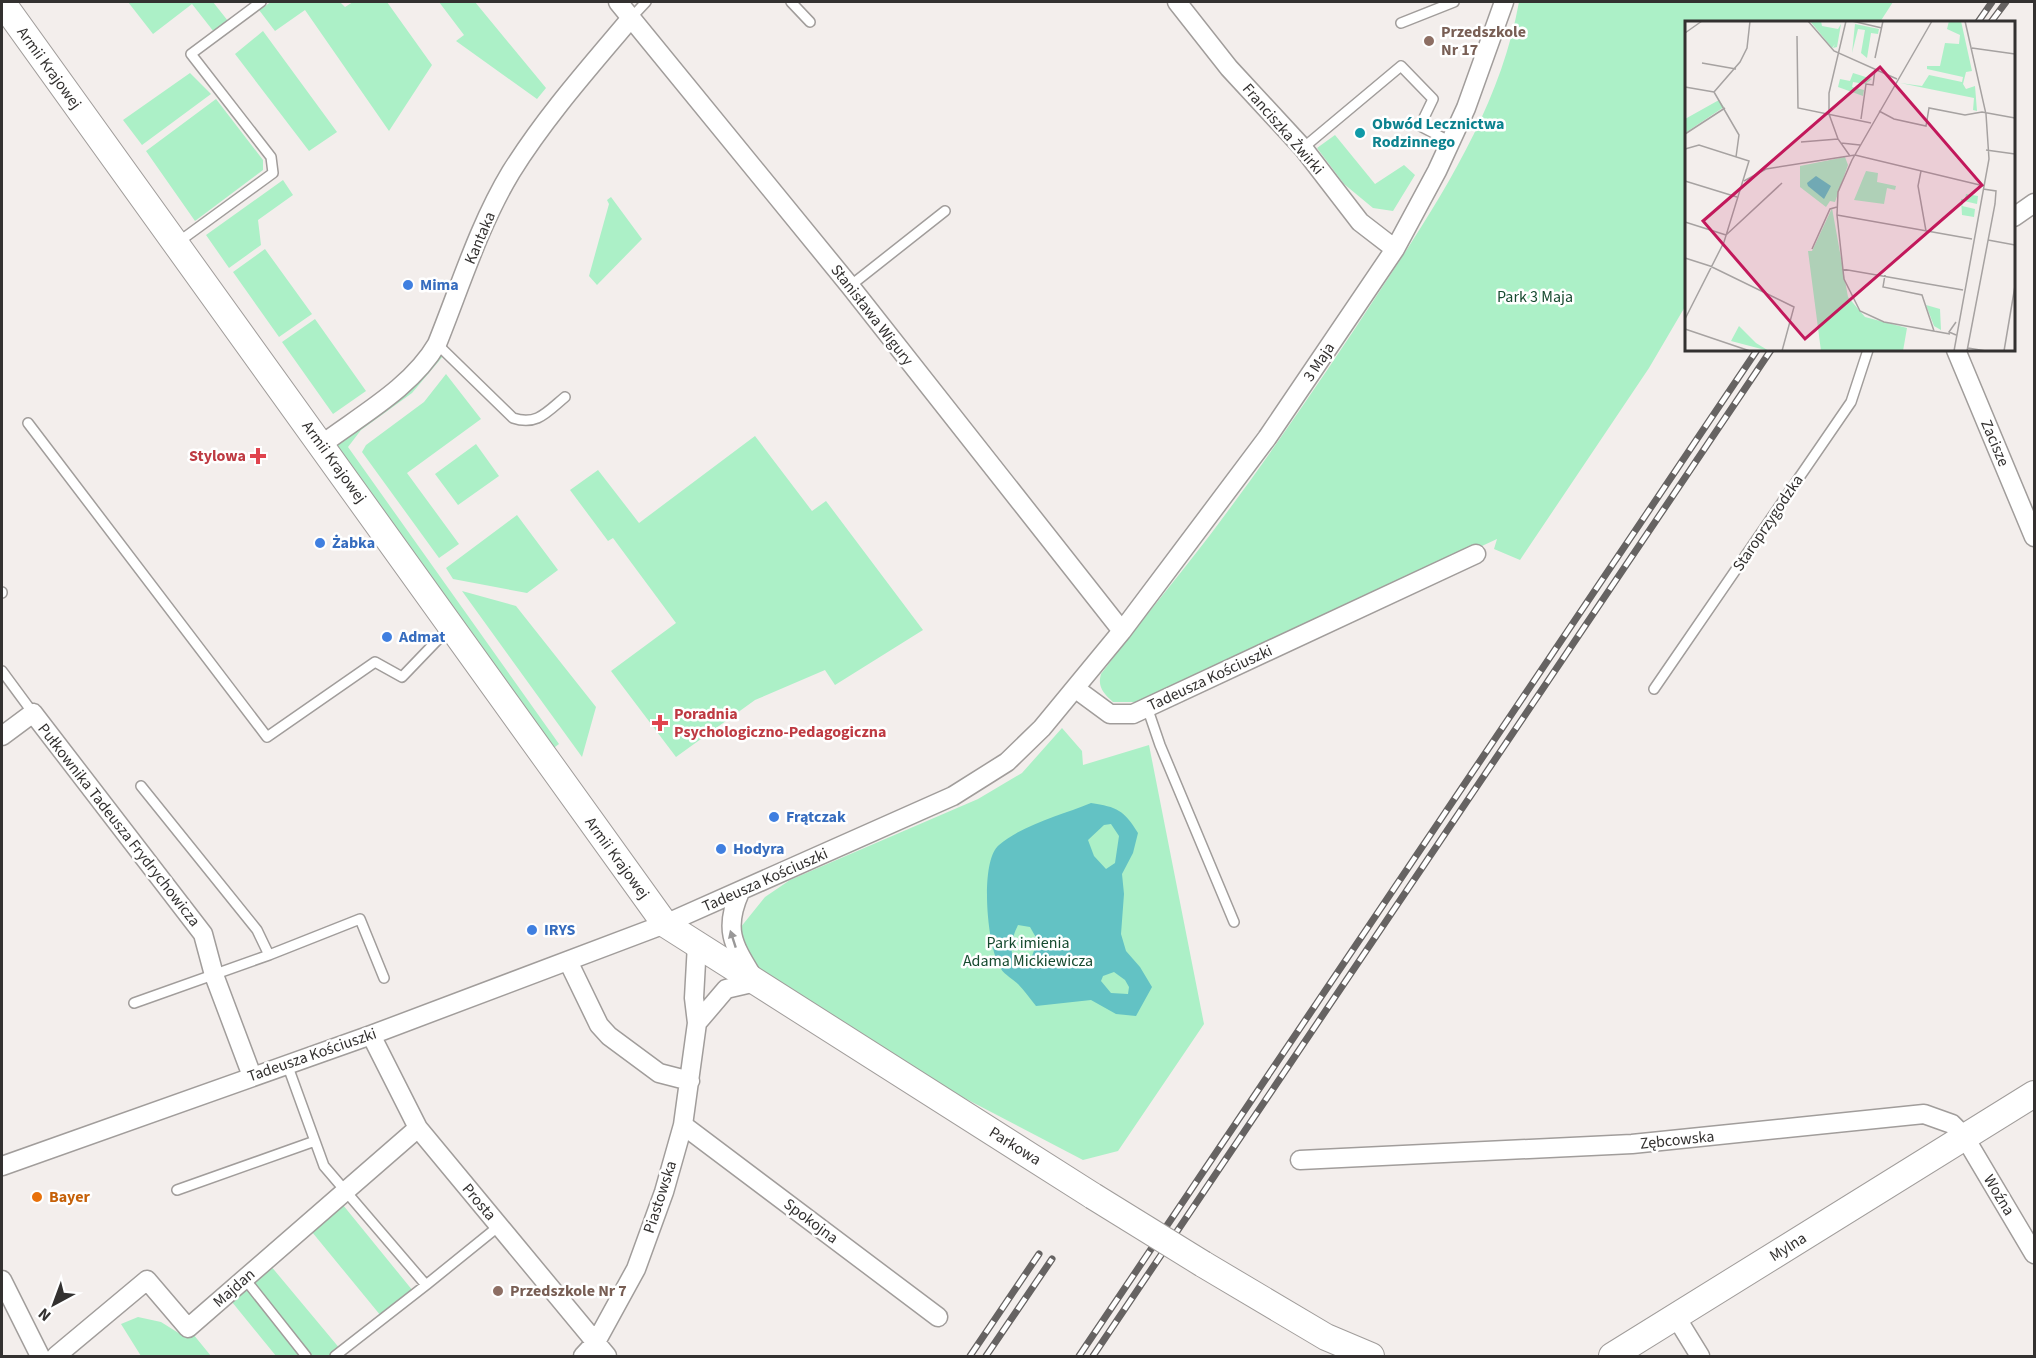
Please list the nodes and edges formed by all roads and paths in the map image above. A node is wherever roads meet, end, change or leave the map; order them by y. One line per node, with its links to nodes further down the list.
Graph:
1 (2, 2): 17 (street, Armii Krajowej)
2 (261, 2): 17 (lane)
3 (618, 2): 9 (street, Stanisława Wigury)
4 (646, 2): 9 (lane)
5 (790, 2): 10 (lane)
6 (1177, 2): 13 (street, Franciszka Żwirki)
7 (1454, 2): 11 (lane)
8 (1503, 2): 12 (street, 3 Maja)
9 (632, 18): 19 (street, Stanisława Wigury); 20 (street, Kantaka)
10 (810, 22)
11 (1401, 23)
12 (1451, 142): 13 (lane); 18 (street, 3 Maja)
13 (1303, 148): 18 (street, Franciszka Żwirki)
14 (2034, 203): 16 (street)
15 (945, 211): 19 (lane)
16 (2015, 217)
17 (177, 243): 25 (street, Armii Krajowej)
18 (1395, 249): 29 (street, 3 Maja)
19 (850, 286): 29 (street, Stanisława Wigury)
20 (437, 344): 23 (lane); 25 (street, Kantaka)
21 (1868, 351): 32 (lane, Staroprzygodzka)
22 (1956, 351): 26 (street, Zacisze)
23 (565, 397)
24 (28, 423): 28 (lane)
25 (321, 445): 28 (street, Armii Krajowej)
26 (2034, 537)
27 (1476, 554): 33 (street, Tadeusza Kościuszki)
28 (452, 626): 39 (street, Armii Krajowej)
29 (1122, 631): 31 (street, 3 Maja)
30 (2, 671): 34 (lane)
31 (1076, 689): 33 (street, Tadeusza Kościuszki); 37 (street, Tadeusza Kościuszki)
32 (1654, 689)
33 (1148, 707): 38 (lane)
34 (33, 713): 35 (street, Pułkownika Tadeusza Frydrychowicza); 43 (street, Pułkownika Tadeusza Frydrychowicza)
35 (2, 736)
36 (141, 786): 41 (lane)
37 (740, 892): 39 (street, Tadeusza Kościuszki); 45 (street, one-way to 37)
38 (1234, 922)
39 (665, 924): 40 (street, Parkowa); 42 (street, Tadeusza Kościuszki)
40 (697, 944): 45 (street, Parkowa); 47 (street, Piastowska)
41 (269, 955): 43 (lane); 44 (lane)
42 (568, 961): 48 (street, Tadeusza Kościuszki); 51 (street)
43 (214, 975): 46 (lane); 50 (street, Pułkownika Tadeusza Frydrychowicza)
44 (384, 978)
45 (756, 982): 47 (street); 74 (street, Parkowa, bridge)
46 (134, 1003)
47 (697, 1023): 51 (street, Piastowska)
48 (371, 1035): 49 (street, Tadeusza Kościuszki); 54 (street, Prosta)
49 (286, 1064): 50 (street, Tadeusza Kościuszki); 56 (lane)
50 (252, 1076): 58 (street, Tadeusza Kościuszki)
51 (690, 1081): 53 (street, Piastowska)
52 (2034, 1094): 55 (street)
53 (683, 1125): 66 (street, Spokojna); 68 (street, Piastowska)
54 (418, 1128): 60 (street, Majdan); 61 (street, Prosta)
55 (1964, 1136): 57 (street, Zębcowska); 62 (street, Woźna); 67 (street, Mylna)
56 (315, 1141): 59 (lane); 60 (lane)
57 (1300, 1160)
58 (2, 1166)
59 (177, 1190)
60 (344, 1192): 63 (street, Majdan); 65 (lane)
61 (499, 1226): 65 (lane); 68 (street, Prosta)
62 (2034, 1254)
63 (245, 1279): 70 (street, Majdan); 71 (lane)
64 (2, 1280): 69 (street)
65 (426, 1285): 72 (lane)
66 (938, 1317)
67 (1676, 1317): 75 (street, Mylna); 76 (street)
68 (601, 1349): 73 (street, Piastowska)
69 (39, 1356)
70 (56, 1356)
71 (306, 1356)
72 (335, 1356)
73 (583, 1356)
74 (1371, 1356)
75 (1612, 1356)
76 (1700, 1356)

